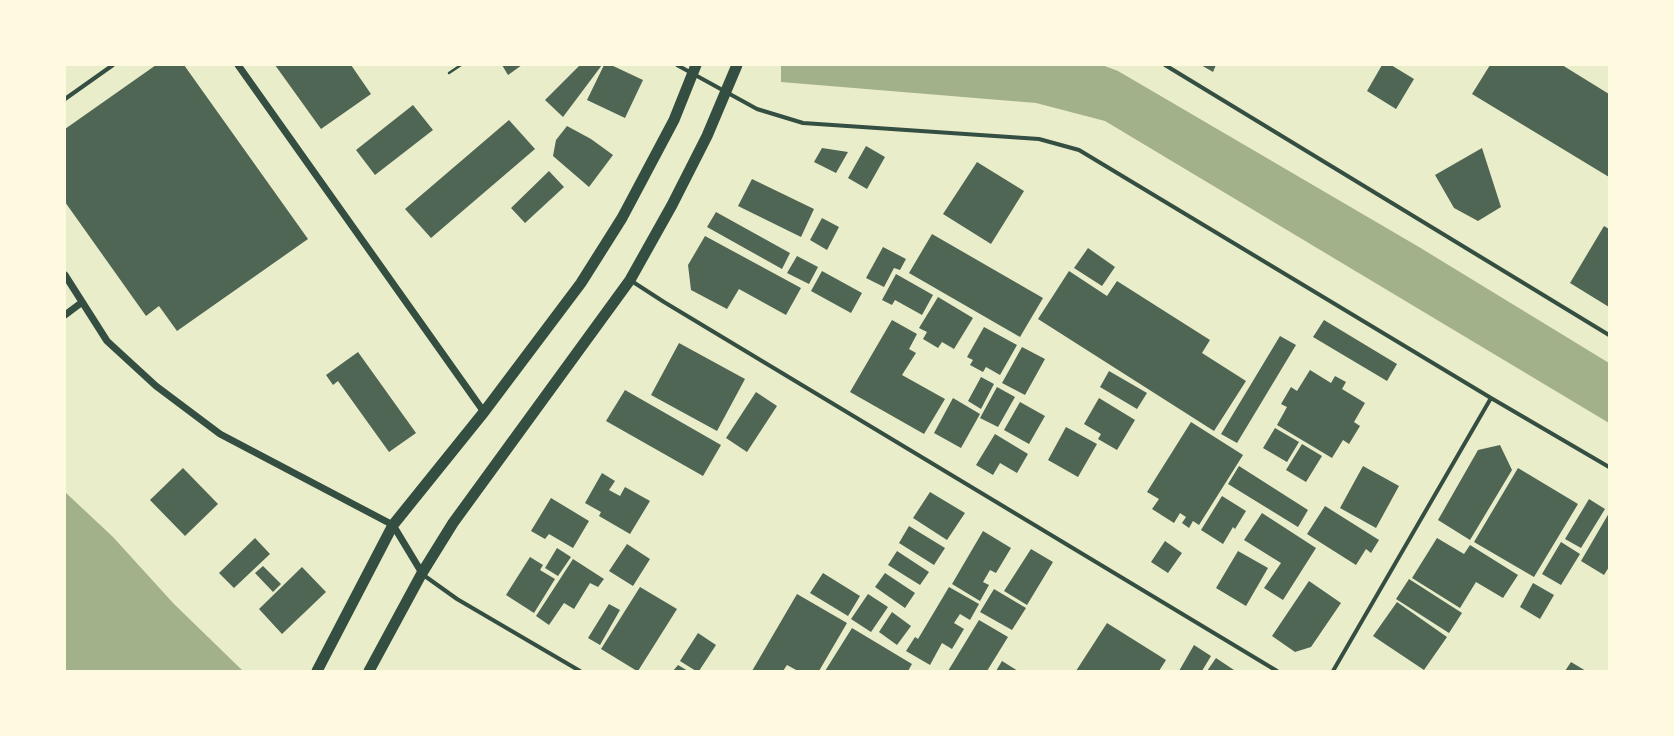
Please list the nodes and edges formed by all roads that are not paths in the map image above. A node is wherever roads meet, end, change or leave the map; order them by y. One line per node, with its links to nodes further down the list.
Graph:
1 (113, 65): 8 (street)
2 (238, 65): 15 (street)
3 (677, 65): 6 (street)
4 (737, 65): 7 (highway)
5 (1165, 65): 13 (street)
6 (694, 69): 7 (street); 15 (highway)
7 (725, 92): 10 (highway); 14 (street)
8 (65, 99)
9 (65, 275): 11 (street)
10 (630, 280): 18 (highway); 22 (street)
11 (82, 303): 12 (street); 17 (street)
12 (65, 315)
13 (1609, 335)
14 (1491, 398): 16 (street); 23 (street)
15 (484, 412): 17 (highway)
16 (1609, 467)
17 (394, 525): 18 (street); 19 (highway)
18 (422, 573): 20 (highway); 21 (street)
19 (317, 671)
20 (369, 671)
21 (580, 671)
22 (1277, 671)
23 (1334, 671)

